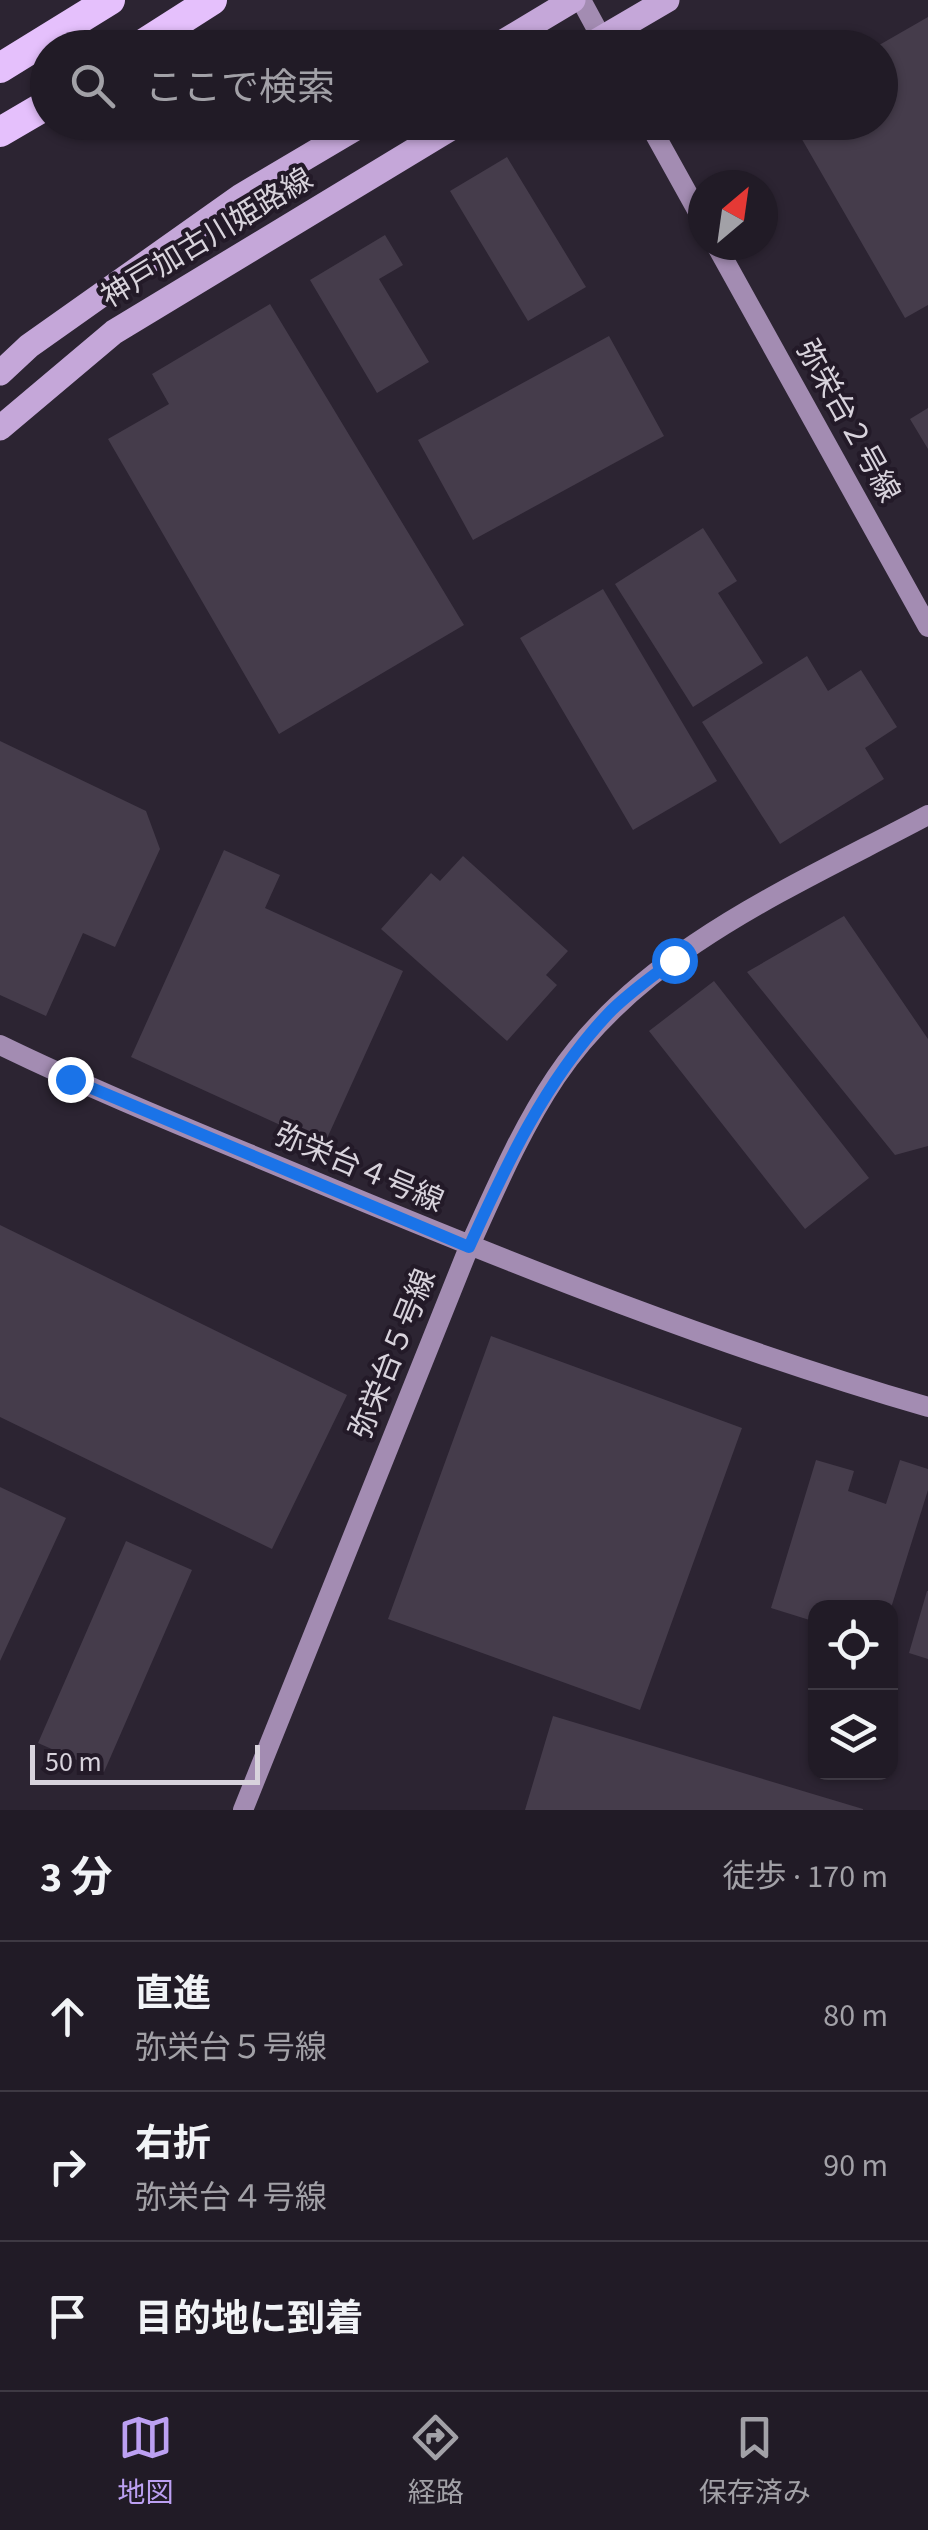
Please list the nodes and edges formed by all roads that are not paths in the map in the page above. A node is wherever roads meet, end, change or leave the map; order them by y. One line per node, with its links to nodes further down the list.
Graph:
1 (110, 0): 5 (highway)
2 (212, 0): 6 (highway)
3 (577, 0): 7 (main road); 8 (street)
4 (667, 0): 9 (main road)
5 (61, 30)
6 (165, 30)
7 (524, 30)
8 (591, 30)
9 (620, 30)
10 (30, 49): 11 (highway)
11 (0, 68)
12 (30, 114): 13 (highway)
13 (0, 132)
14 (336, 140): 19 (main road, 神戸加古川姫路線)
15 (431, 140): 20 (main road, 神戸加古川姫路線)
16 (658, 140): 17 (street)
17 (688, 194)
18 (724, 260): 21 (street, 弥栄台２号線)
19 (0, 374)
20 (0, 428)
21 (928, 626)
22 (928, 815): 24 (street, 弥栄台５号線)
23 (0, 1045): 24 (street, 弥栄台４号線)
24 (469, 1247): 25 (street, 弥栄台４号線); 26 (street, 弥栄台５号線)
25 (928, 1407)
26 (243, 1810)

